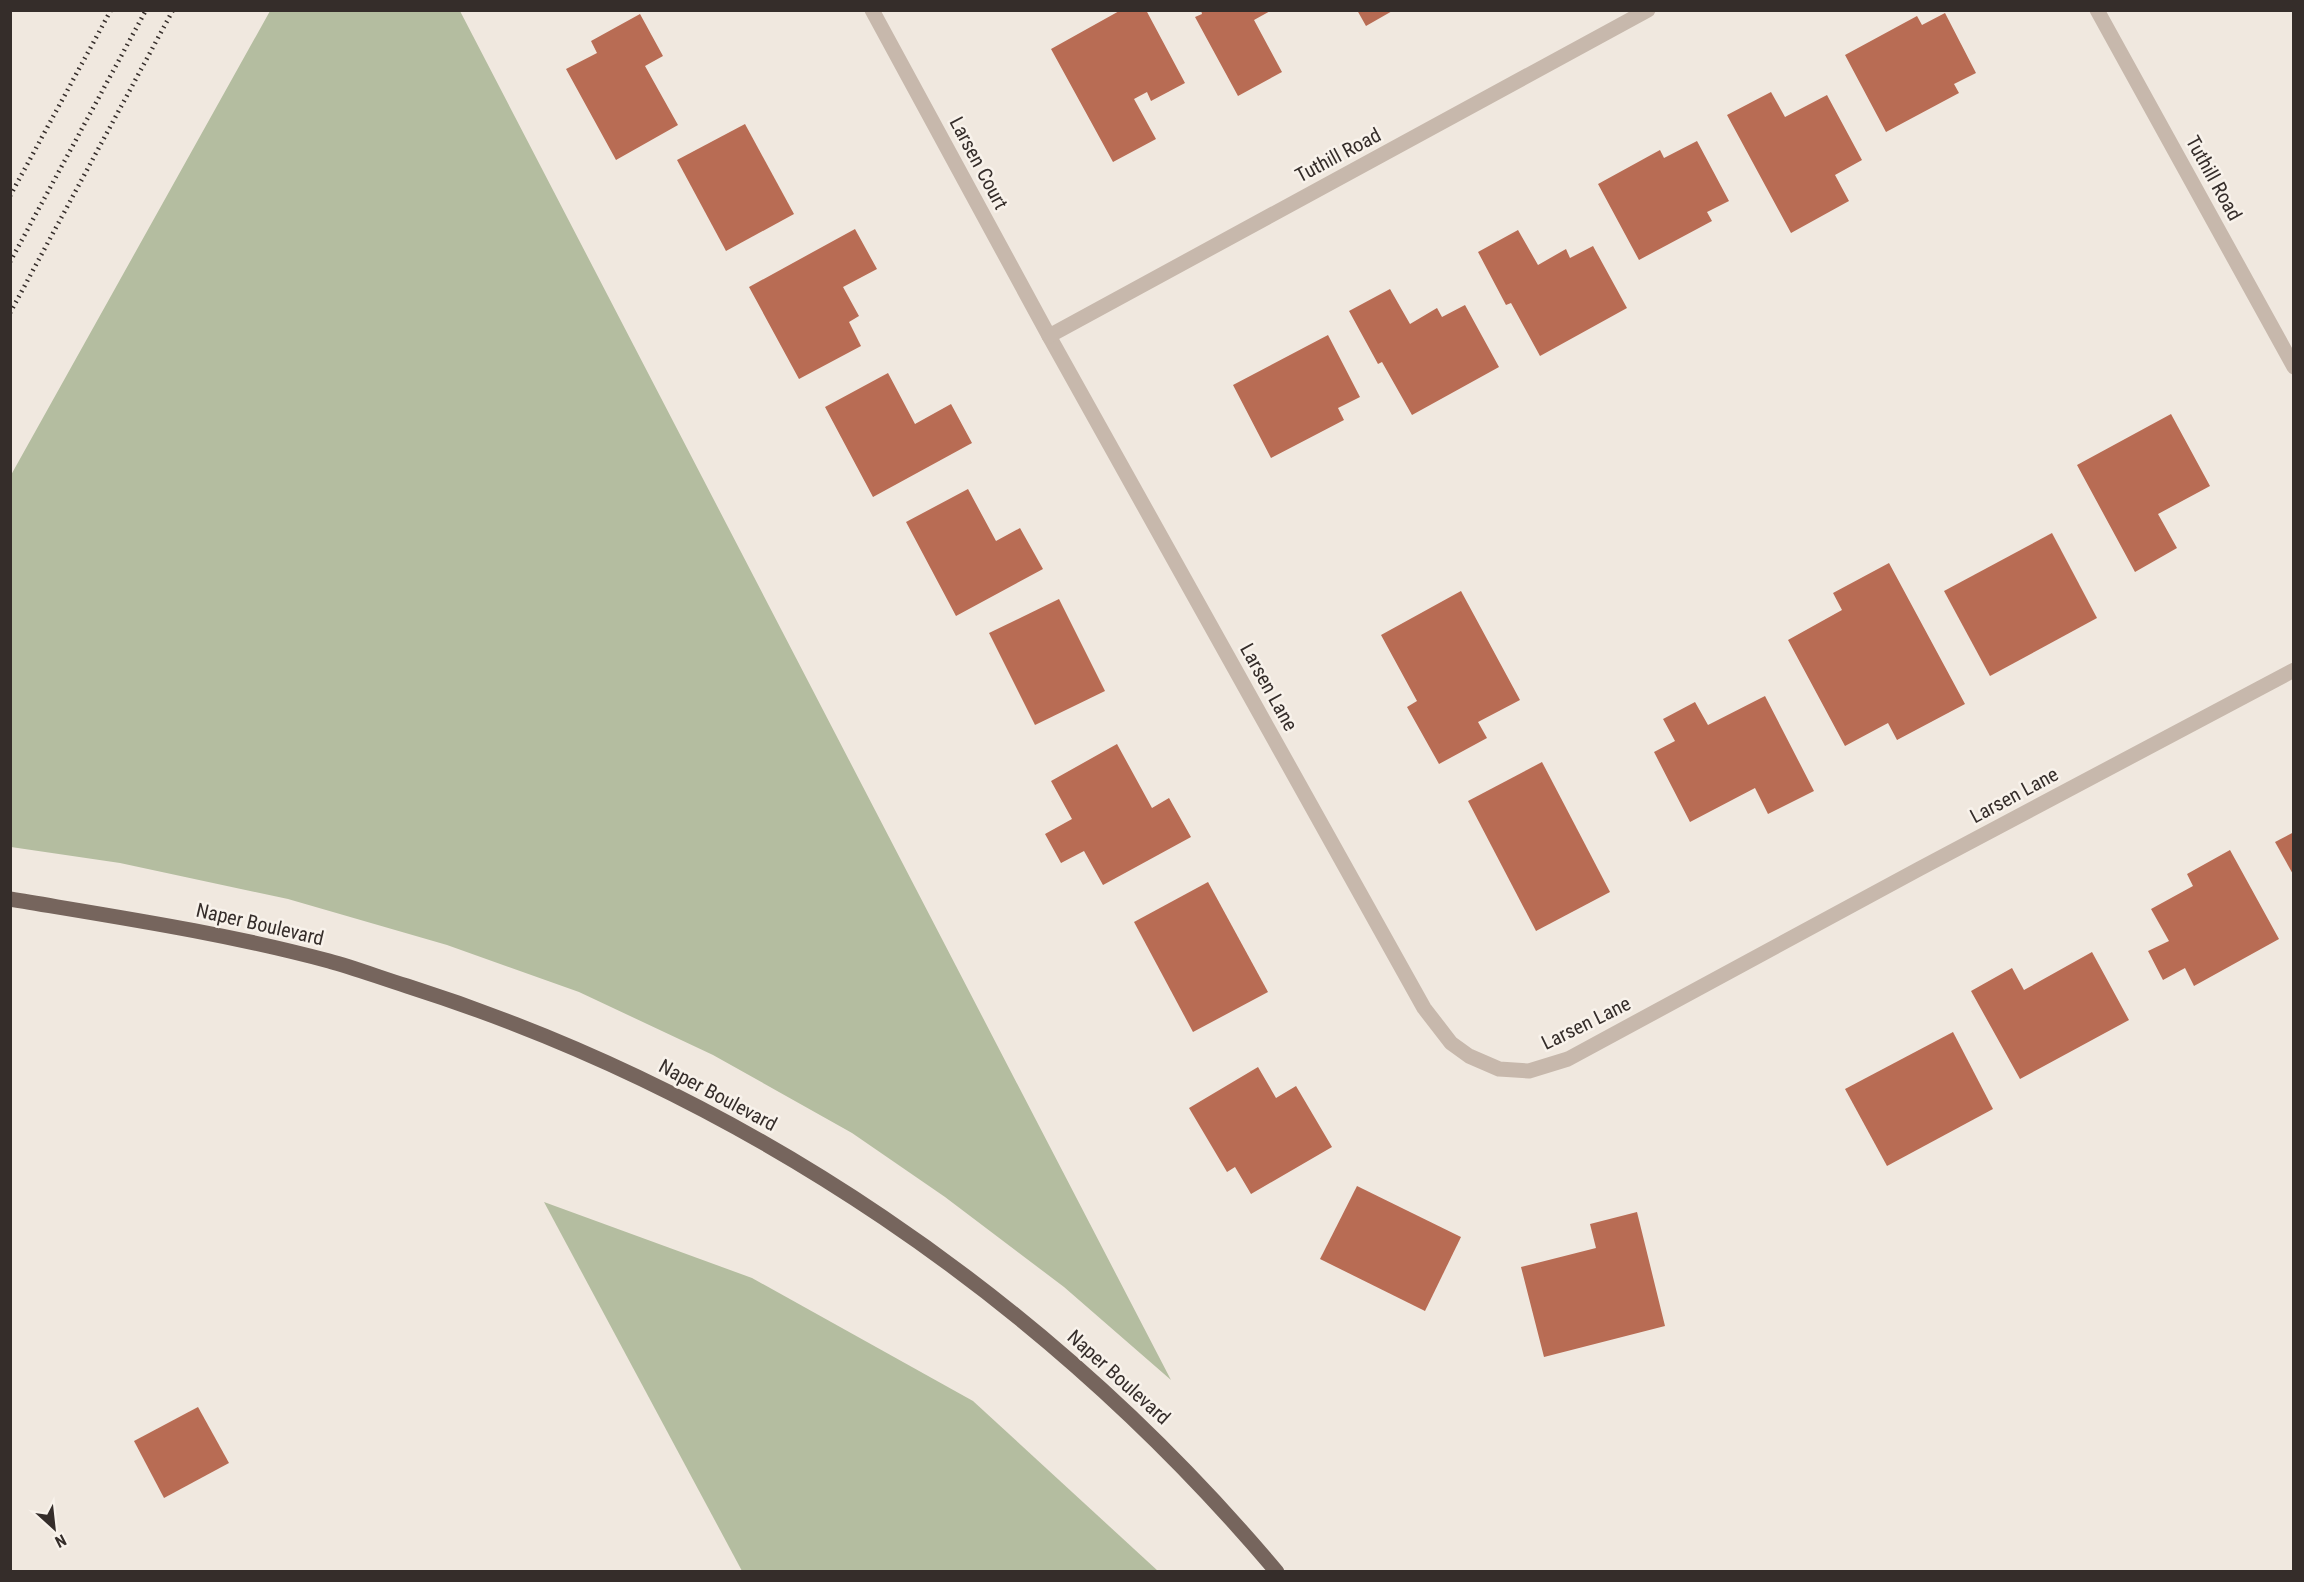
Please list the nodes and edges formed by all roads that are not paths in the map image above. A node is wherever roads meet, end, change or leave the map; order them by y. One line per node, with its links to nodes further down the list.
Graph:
1 (872, 10): 4 (street, Larsen Court)
2 (1648, 10): 4 (street, Tuthill Road)
3 (2097, 10): 5 (street, Tuthill Road)
4 (1049, 336): 6 (street, Larsen Lane)
5 (2294, 367)
6 (2294, 670)
7 (10, 900): 8 (main road, Naper Boulevard)
8 (1277, 1572)

